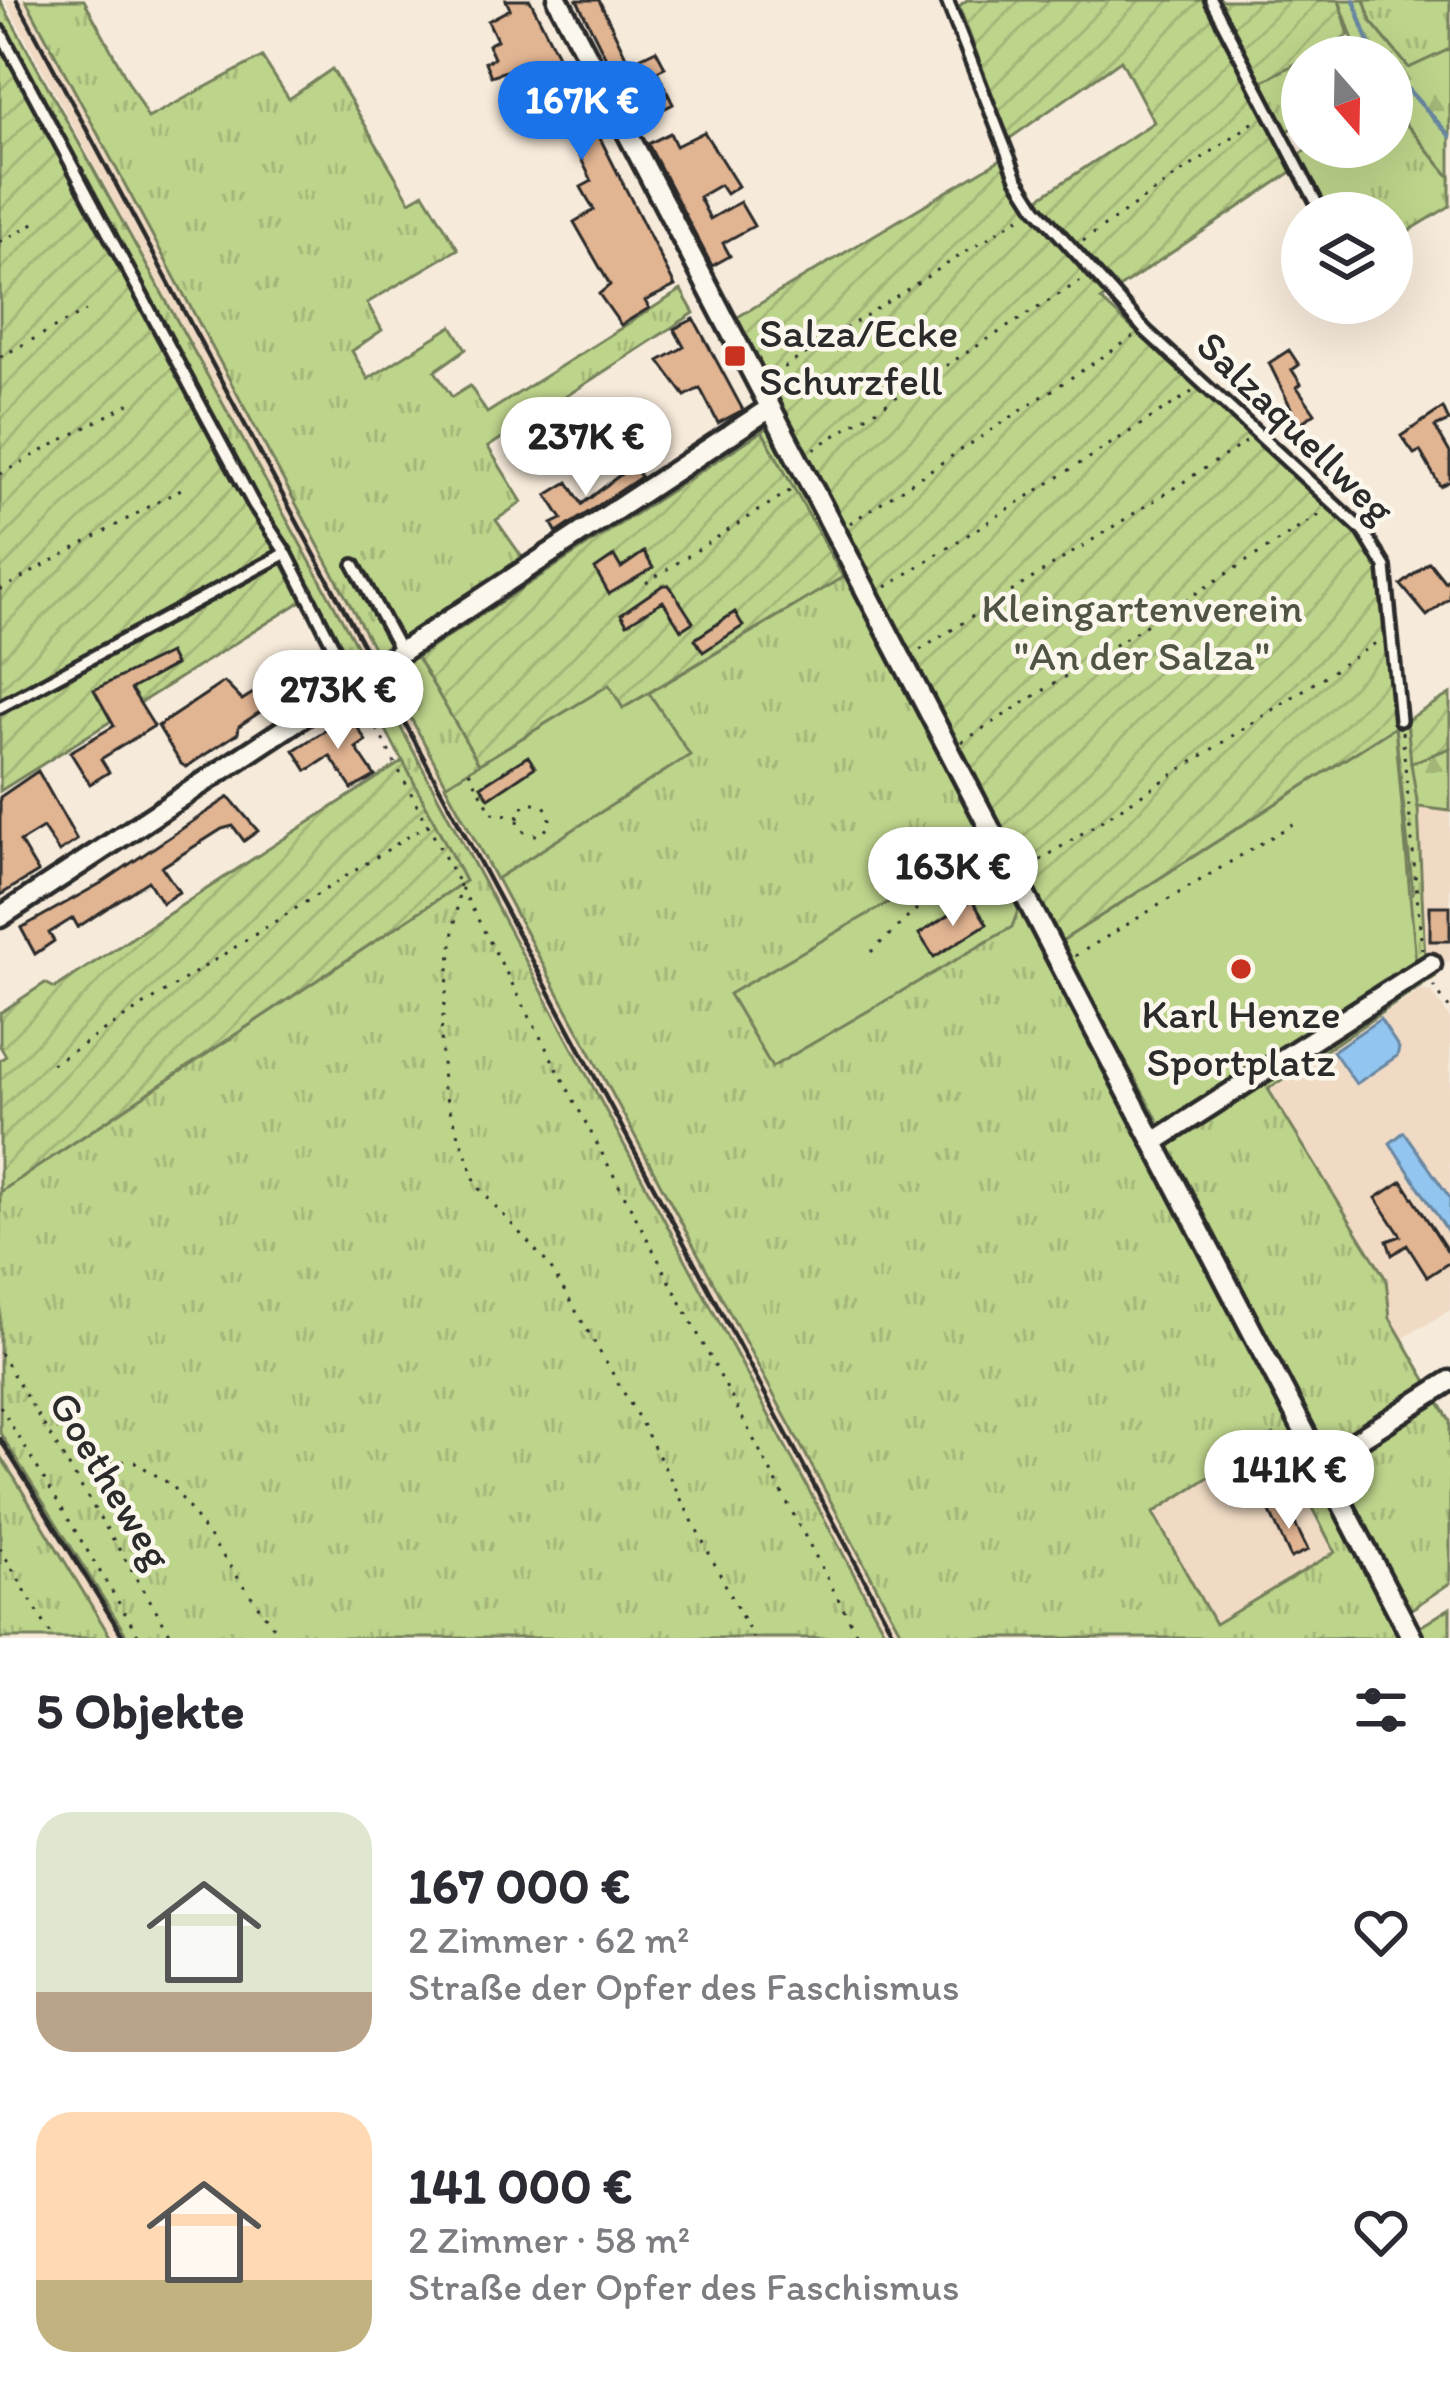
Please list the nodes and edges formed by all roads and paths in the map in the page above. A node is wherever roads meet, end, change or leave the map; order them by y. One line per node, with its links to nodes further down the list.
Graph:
1 (558, 0): 15 (street)
2 (947, 0): 7 (lane, Salzaquellweg)
3 (1211, 0): 5 (lane)
4 (0, 31): 26 (lane)
5 (1269, 112): 6 (lane); 10 (path)
6 (1311, 192)
7 (1036, 208): 10 (lane, Salzaquellweg); 15 (path)
8 (38, 220): 9 (path)
9 (0, 242)
10 (1070, 250): 11 (lane, Salzaquellweg)
11 (1090, 275): 13 (lane, Salzaquellweg); 20 (path)
12 (86, 311): 14 (path)
13 (1145, 330): 16 (lane, Salzaquellweg); 25 (path)
14 (0, 357)
15 (759, 384): 18 (street)
16 (1201, 386): 19 (lane, Salzaquellweg); 30 (path)
17 (134, 400): 21 (path)
18 (770, 408): 20 (street); 32 (street)
19 (1257, 435): 24 (lane, Salzaquellweg); 33 (path)
20 (797, 459): 22 (street)
21 (0, 474)
22 (808, 479): 25 (street); 28 (path)
23 (181, 489): 29 (path)
24 (1336, 505): 31 (lane, Salzaquellweg); 37 (path)
25 (836, 532): 30 (street)
26 (286, 554): 34 (lane); 35 (lane)
27 (354, 566): 32 (lane)
28 (646, 583)
29 (0, 590)
30 (870, 598): 33 (street)
31 (1391, 633): 36 (lane, Salzaquellweg); 42 (path)
32 (402, 654): 34 (street)
33 (903, 661): 37 (street)
34 (353, 685): 41 (path); 45 (street)
35 (0, 707)
36 (1400, 720): 48 (path)
37 (951, 749): 42 (street)
38 (469, 771): 39 (path)
39 (518, 816): 39 (path)
40 (1298, 821): 47 (path)
41 (429, 823): 44 (path); 50 (path)
42 (1018, 875): 47 (street)
43 (962, 881): 46 (path)
44 (460, 882): 62 (path); 63 (path)
45 (0, 917)
46 (872, 952)
47 (1063, 963): 51 (street)
48 (1427, 967): 49 (path); 51 (street)
49 (1450, 1009)
50 (52, 1064)
51 (1154, 1142): 56 (street)
52 (0, 1353): 55 (path, Goetheweg)
53 (1450, 1382): 56 (street)
54 (0, 1406): 59 (path)
55 (60, 1458): 60 (path, Goetheweg); 61 (path)
56 (1322, 1462): 64 (street)
57 (0, 1548): 58 (path)
58 (53, 1638)
59 (140, 1638)
60 (173, 1638)
61 (281, 1638)
62 (753, 1638)
63 (859, 1638)
64 (1412, 1638)

